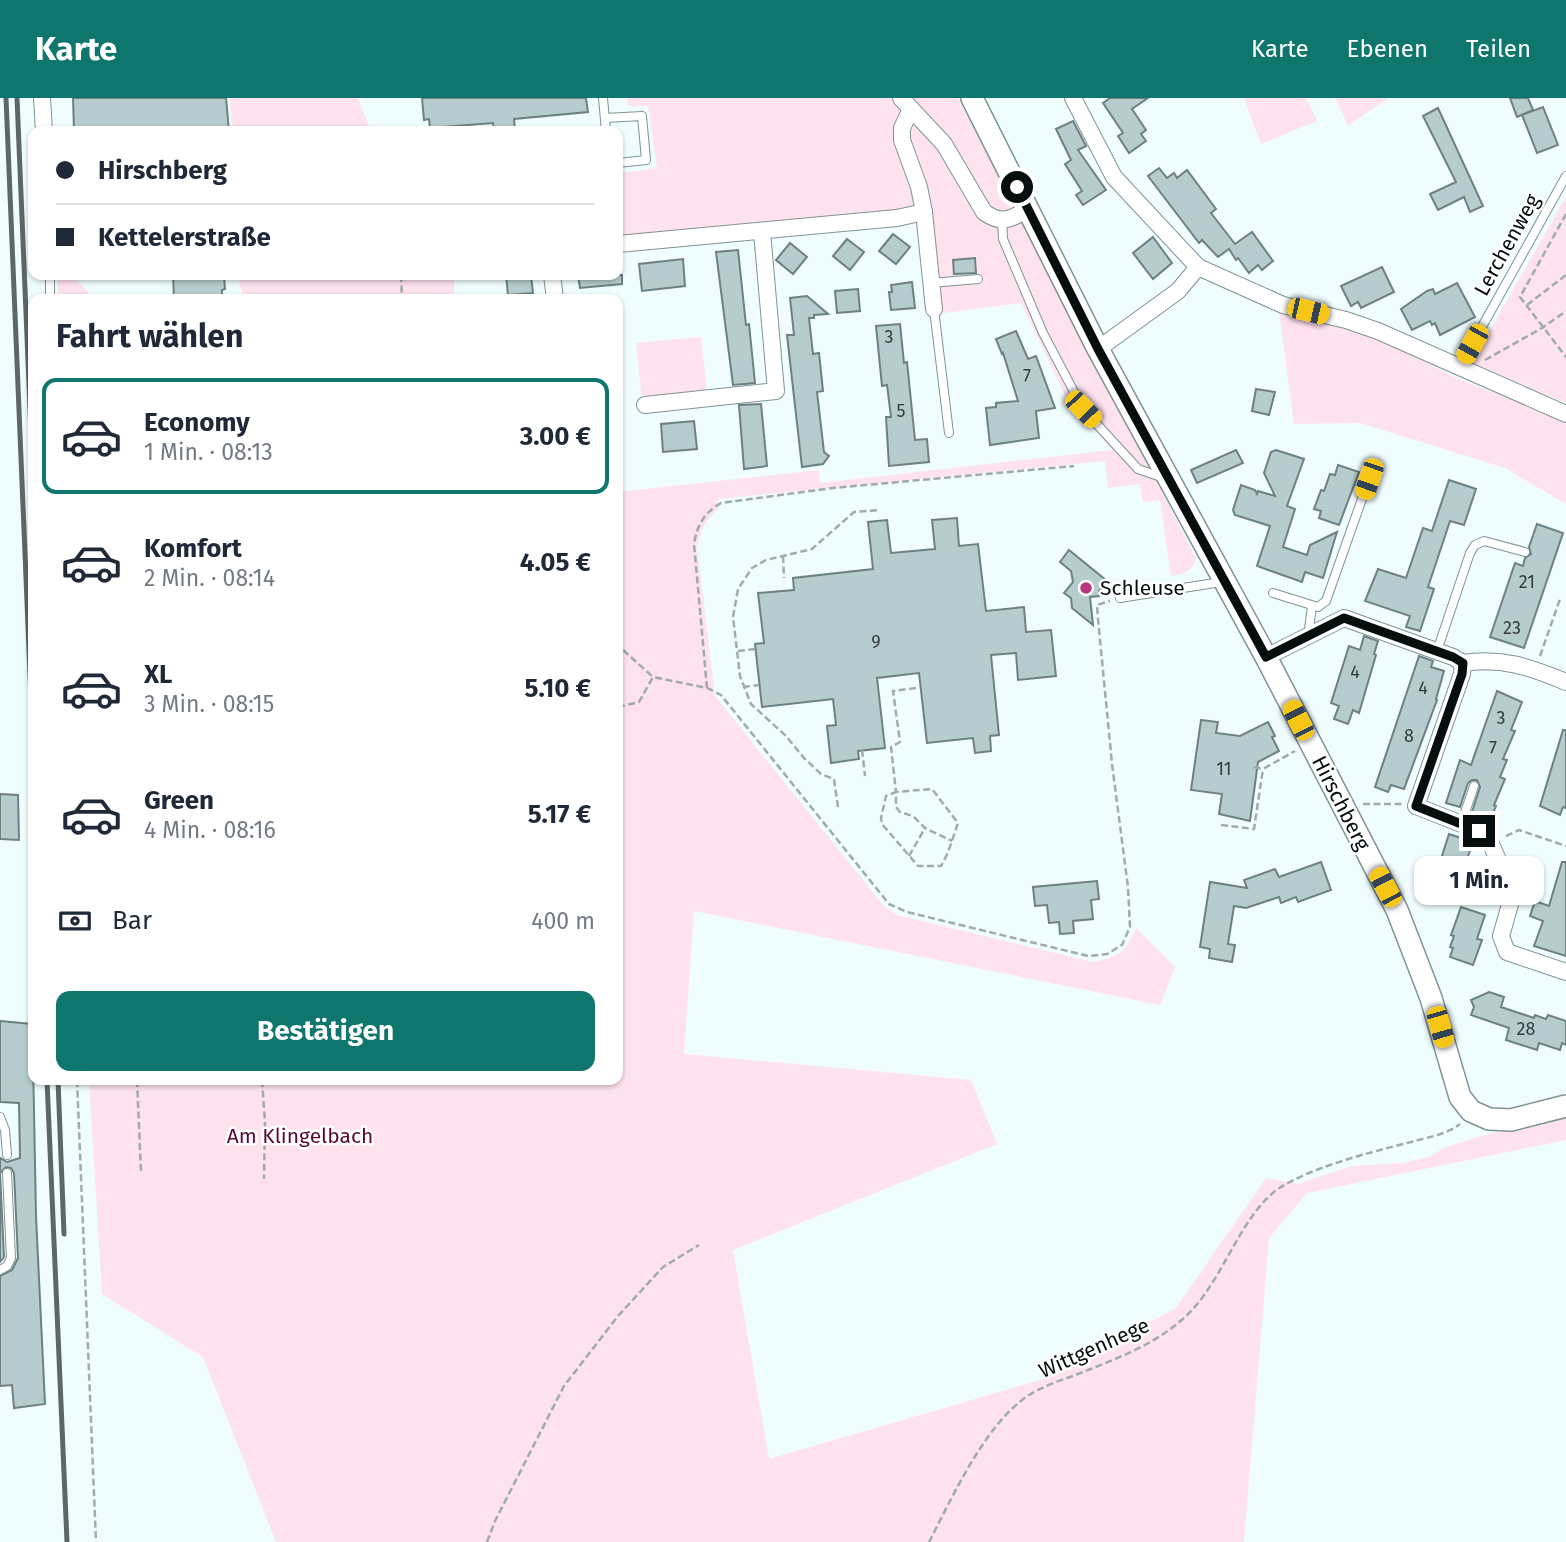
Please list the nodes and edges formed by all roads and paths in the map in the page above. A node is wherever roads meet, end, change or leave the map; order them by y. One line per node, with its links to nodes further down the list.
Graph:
1 (42, 98): 7 (street)
2 (603, 98): 6 (lane)
3 (972, 98): 11 (street, Hirschberg)
4 (1073, 98): 17 (street)
5 (906, 103): 12 (street); 14 (street)
6 (605, 118): 8 (lane); 9 (lane)
7 (44, 126)
8 (606, 126)
9 (623, 162)
10 (1566, 176): 29 (lane, Lerchenweg)
11 (1028, 209): 14 (street); 25 (street, Hirschberg)
12 (924, 212): 15 (street); 20 (street)
13 (1566, 214): 21 (path)
14 (1002, 220): 35 (lane)
15 (762, 232): 16 (street); 30 (street)
16 (623, 244)
17 (1198, 267): 25 (street); 29 (street)
18 (1566, 275): 21 (path)
19 (978, 279): 20 (lane)
20 (931, 283): 22 (street)
21 (1526, 306): 24 (path)
22 (934, 309): 32 (lane)
23 (1566, 311): 24 (path)
24 (1542, 328): 27 (path); 29 (path)
25 (1098, 349): 35 (street, Hirschberg)
26 (1566, 350): 27 (path)
27 (1562, 353): 28 (path)
28 (1566, 357)
29 (1463, 369): 31 (street)
30 (645, 405)
31 (1566, 414)
32 (949, 433)
33 (1074, 466): 57 (path)
34 (1369, 479): 44 (lane)
35 (1171, 480): 40 (street, Hirschberg)
36 (879, 510): 38 (path)
37 (1525, 552): 49 (lane)
38 (783, 556): 39 (path); 48 (path)
39 (784, 578)
40 (1224, 581): 42 (lane); 50 (street, Hirschberg)
41 (1273, 593): 44 (lane)
42 (1120, 598): 57 (path)
43 (1560, 599): 52 (path)
44 (1312, 606): 45 (lane)
45 (1308, 638): 49 (street); 50 (street)
46 (755, 649): 48 (path)
47 (623, 650): 53 (path)
48 (736, 651): 56 (path)
49 (1437, 651): 51 (street)
50 (1266, 657): 60 (street, Hirschberg)
51 (1463, 663): 52 (street); 68 (street)
52 (1536, 669): 54 (street)
53 (653, 677): 57 (path); 59 (path)
54 (1566, 681)
55 (759, 685): 56 (path)
56 (743, 687): 69 (path)
57 (707, 688)
58 (916, 688): 66 (path)
59 (623, 706)
60 (1310, 743): 63 (path); 67 (street, Hirschberg)
61 (862, 750): 64 (path)
62 (1254, 767): 63 (path)
63 (1263, 769): 71 (path)
64 (865, 776)
65 (1474, 786): 70 (lane)
66 (896, 792): 72 (path); 73 (path); 76 (path)
67 (1342, 804): 68 (path); 82 (street, Hirschberg)
68 (1416, 806): 70 (street)
69 (838, 807)
70 (1461, 824): 74 (street)
71 (1221, 825)
72 (925, 828): 73 (path); 76 (path)
73 (952, 841): 76 (path)
74 (1491, 844): 75 (path); 77 (street)
75 (1566, 846)
76 (909, 856)
77 (1566, 972)
78 (77, 1085): 90 (path)
79 (137, 1085): 85 (path)
80 (262, 1085): 87 (path)
81 (1566, 1106): 82 (street)
82 (1471, 1111): 92 (path, Wittgenhege)
83 (0, 1117): 84 (lane)
84 (7, 1155)
85 (141, 1172)
86 (7, 1173): 89 (lane)
87 (264, 1179)
88 (699, 1245): 91 (path)
89 (0, 1270)
90 (96, 1542)
91 (487, 1542)
92 (929, 1542)

